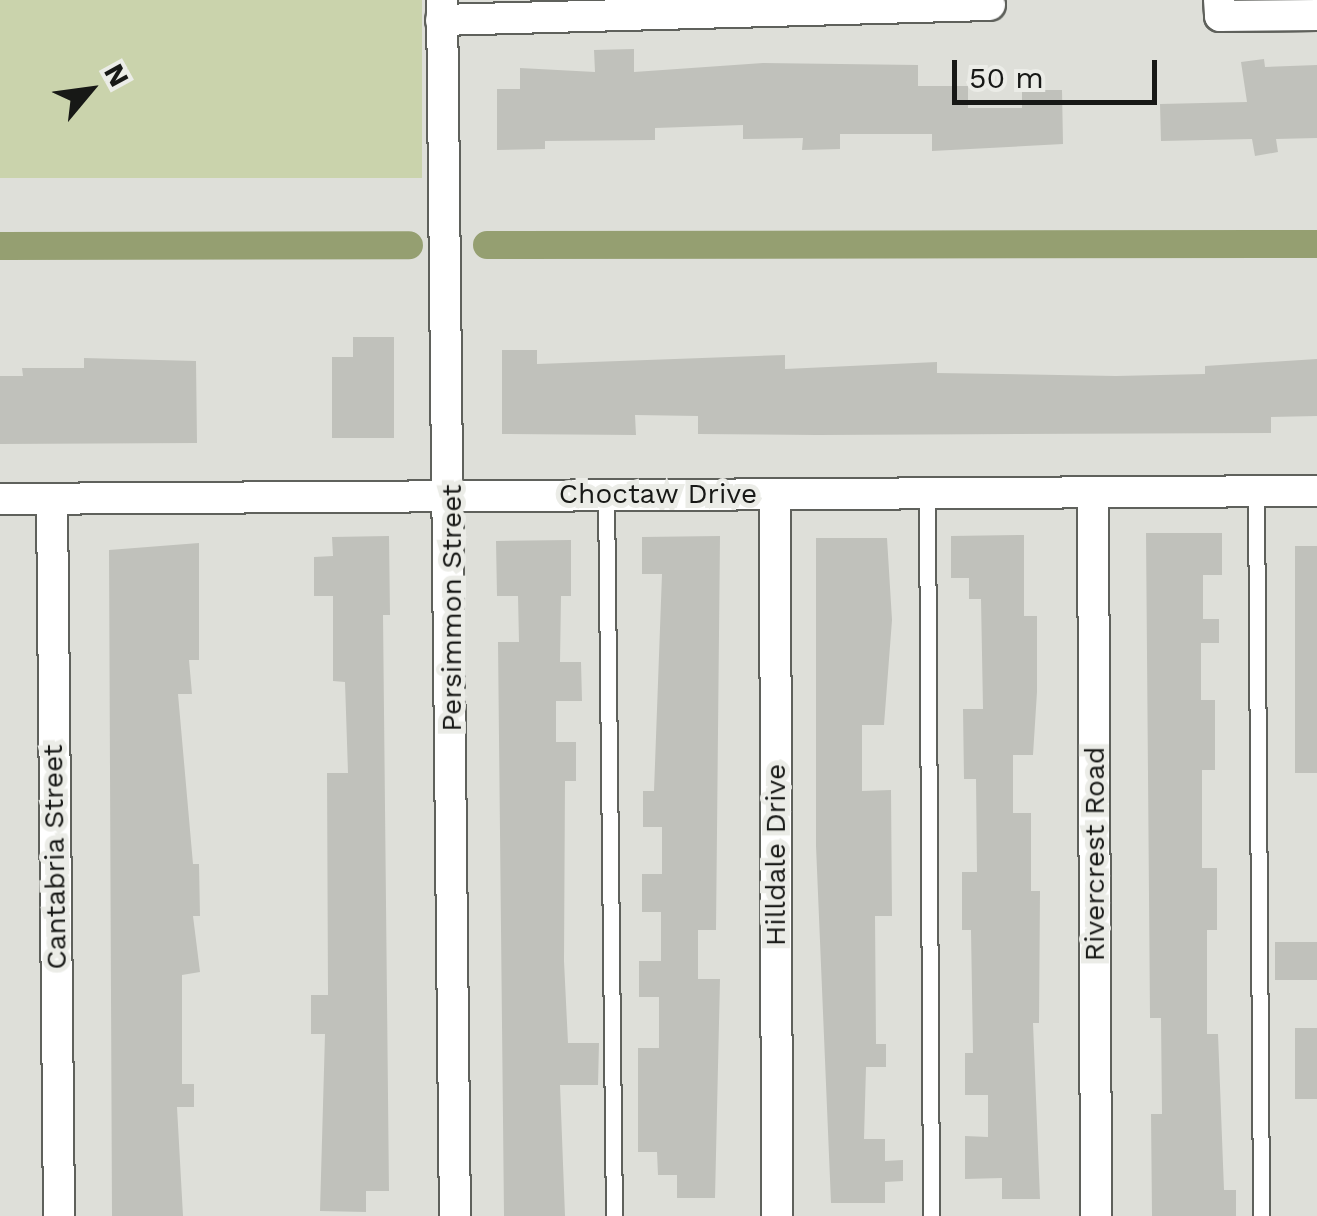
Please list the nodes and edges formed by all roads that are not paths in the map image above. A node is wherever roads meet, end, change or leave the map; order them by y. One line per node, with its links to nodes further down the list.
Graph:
1 (1220, 0): 4 (street)
2 (990, 5): 3 (street)
3 (441, 10): 11 (street, Persimmon Street)
4 (1317, 15)
5 (1256, 491): 6 (street, Choctaw Drive); 7 (street, Choctaw Drive); 20 (lane)
6 (1317, 491)
7 (1093, 492): 10 (street, Choctaw Drive); 19 (street, Rivercrest Road)
8 (606, 493): 9 (street, Choctaw Drive); 11 (street, Choctaw Drive); 16 (lane)
9 (776, 494): 10 (street, Choctaw Drive); 17 (street, Hilldale Drive)
10 (927, 494): 18 (lane)
11 (451, 496): 13 (street, Choctaw Drive); 15 (street, Persimmon Street)
12 (0, 499): 13 (street, Choctaw Drive)
13 (52, 499): 14 (street, Cantabria Street)
14 (59, 1216)
15 (454, 1216)
16 (614, 1216)
17 (777, 1216)
18 (930, 1216)
19 (1096, 1216)
20 (1261, 1216)

